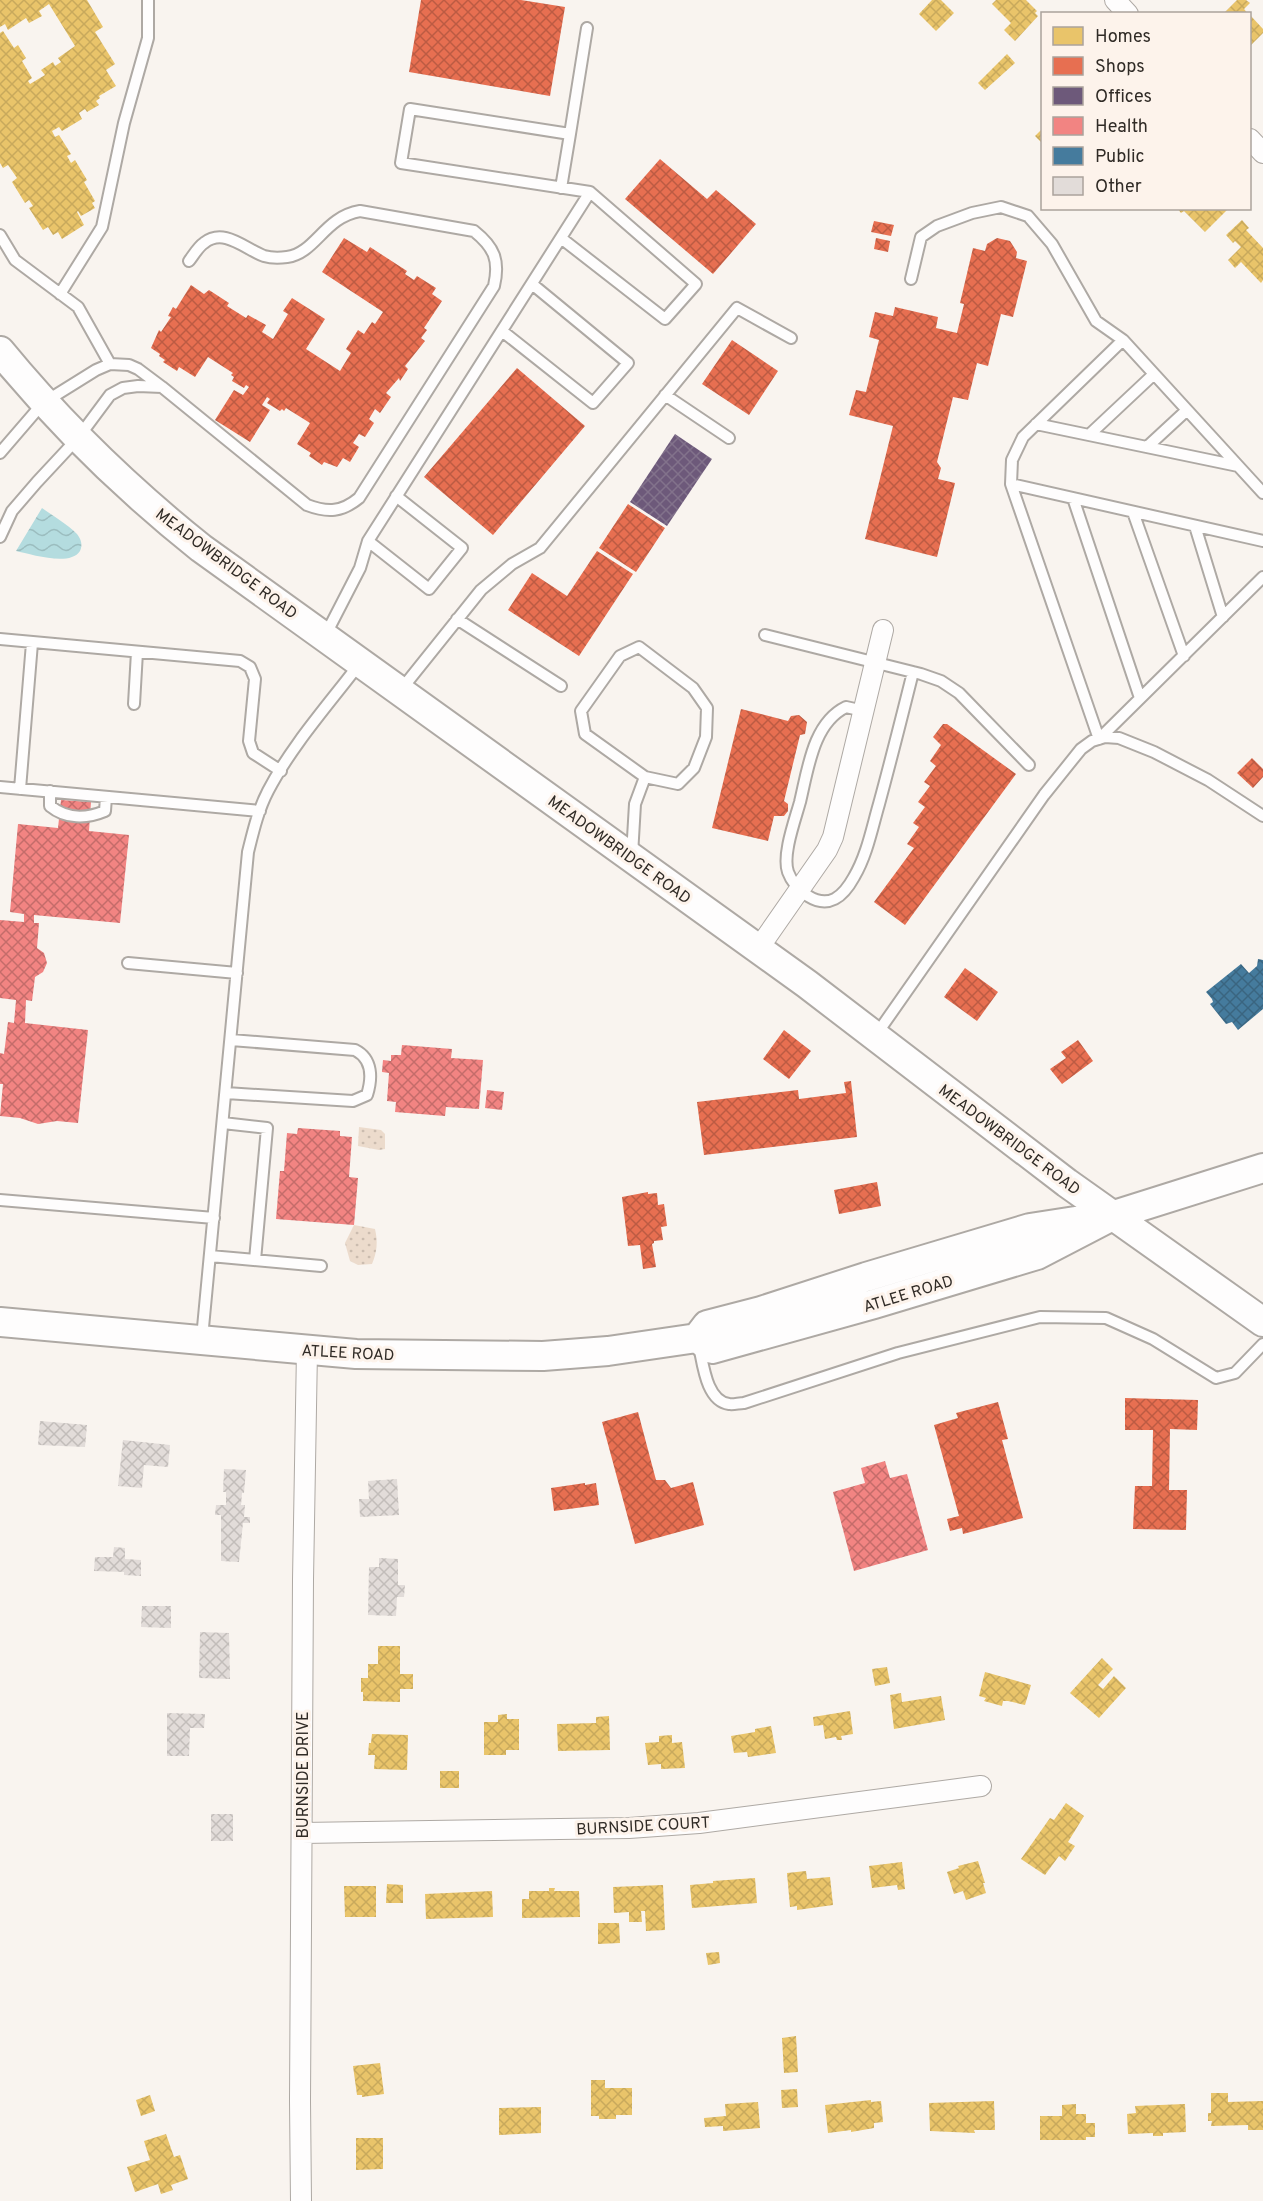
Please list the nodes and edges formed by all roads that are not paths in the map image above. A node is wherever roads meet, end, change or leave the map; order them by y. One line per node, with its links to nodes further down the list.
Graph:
1 (148, 0): 15 (lane)
2 (1115, 0): 3 (street)
3 (1126, 12)
4 (587, 28): 5 (lane)
5 (570, 134): 8 (lane); 8 (lane)
6 (1251, 140): 7 (street)
7 (1263, 153)
8 (561, 188): 9 (lane)
9 (590, 192): 11 (lane); 11 (lane)
10 (0, 234): 15 (lane)
11 (561, 238): 14 (lane)
12 (189, 261): 22 (lane)
13 (911, 279): 18 (lane)
14 (532, 284): 16 (lane); 16 (lane)
15 (60, 294): 20 (lane)
16 (502, 331): 35 (lane)
17 (791, 338): 23 (lane)
18 (1123, 340): 21 (lane); 26 (lane)
19 (0, 351): 24 (main road, MEADOWBRIDGE ROAD)
20 (111, 364): 22 (lane); 24 (lane)
21 (1154, 374): 25 (lane); 27 (lane)
22 (162, 387): 28 (lane)
23 (665, 395): 29 (lane); 44 (lane)
24 (43, 403): 28 (main road, MEADOWBRIDGE ROAD); 31 (lane)
25 (1187, 410): 30 (lane); 32 (lane)
26 (1036, 424): 27 (lane); 33 (lane)
27 (1089, 435): 30 (lane)
28 (78, 438): 39 (lane); 47 (main road, MEADOWBRIDGE ROAD)
29 (729, 438)
30 (1147, 447): 32 (lane)
31 (0, 453)
32 (1238, 466): 34 (lane)
33 (1011, 484): 36 (lane); 60 (lane)
34 (1263, 494)
35 (396, 496): 40 (lane); 40 (lane)
36 (1073, 498): 37 (lane); 57 (lane)
37 (1133, 512): 38 (lane); 51 (lane)
38 (1196, 526): 41 (lane); 43 (lane)
39 (0, 537)
40 (368, 541): 47 (lane)
41 (1263, 541)
42 (1263, 577): 43 (lane)
43 (1223, 617): 51 (lane)
44 (457, 619): 55 (lane); 56 (lane)
45 (883, 630): 52 (street)
46 (765, 635): 52 (lane)
47 (325, 637): 53 (main road, MEADOWBRIDGE ROAD)
48 (0, 639): 49 (lane)
49 (32, 643): 50 (lane); 65 (lane)
50 (137, 652): 58 (lane); 62 (lane)
51 (1184, 656): 57 (lane)
52 (875, 662): 54 (lane); 59 (street)
53 (360, 663): 56 (main road, MEADOWBRIDGE ROAD); 62 (lane)
54 (913, 672): 61 (lane); 71 (lane)
55 (561, 686)
56 (400, 691): 70 (main road, MEADOWBRIDGE ROAD)
57 (1140, 698): 60 (lane)
58 (134, 704)
59 (864, 711): 71 (street); 71 (lane)
60 (1099, 739): 69 (lane); 75 (lane)
61 (1029, 765)
62 (281, 771): 68 (lane)
63 (645, 777): 63 (lane); 70 (lane)
64 (0, 787): 65 (lane)
65 (20, 789): 66 (lane)
66 (50, 791): 67 (lane); 67 (lane)
67 (106, 797): 68 (lane)
68 (260, 811): 74 (lane)
69 (1263, 816)
70 (631, 858): 72 (main road, MEADOWBRIDGE ROAD)
71 (798, 890): 72 (street)
72 (758, 949): 75 (main road, MEADOWBRIDGE ROAD)
73 (128, 963): 74 (lane)
74 (237, 973): 76 (lane)
75 (876, 1036): 81 (main road, MEADOWBRIDGE ROAD)
76 (231, 1040): 77 (lane); 77 (lane)
77 (226, 1093): 78 (lane)
78 (223, 1123): 82 (lane); 84 (lane)
79 (1263, 1168): 81 (main road, ATLEE ROAD)
80 (0, 1200): 82 (lane)
81 (1114, 1215): 87 (main road, MEADOWBRIDGE ROAD); 88 (main road, ATLEE ROAD)
82 (214, 1218): 83 (lane)
83 (210, 1256): 84 (lane); 89 (lane)
84 (255, 1260): 85 (lane)
85 (321, 1266)
86 (0, 1322): 89 (main road, ATLEE ROAD)
87 (1263, 1322)
88 (697, 1338): 90 (lane); 91 (main road, ATLEE ROAD)
89 (202, 1342): 91 (main road, ATLEE ROAD)
90 (1263, 1344)
91 (307, 1350): 93 (street, BURNSIDE DRIVE)
92 (981, 1786): 93 (street, BURNSIDE COURT)
93 (302, 1833): 94 (street, BURNSIDE DRIVE)
94 (301, 2201)

